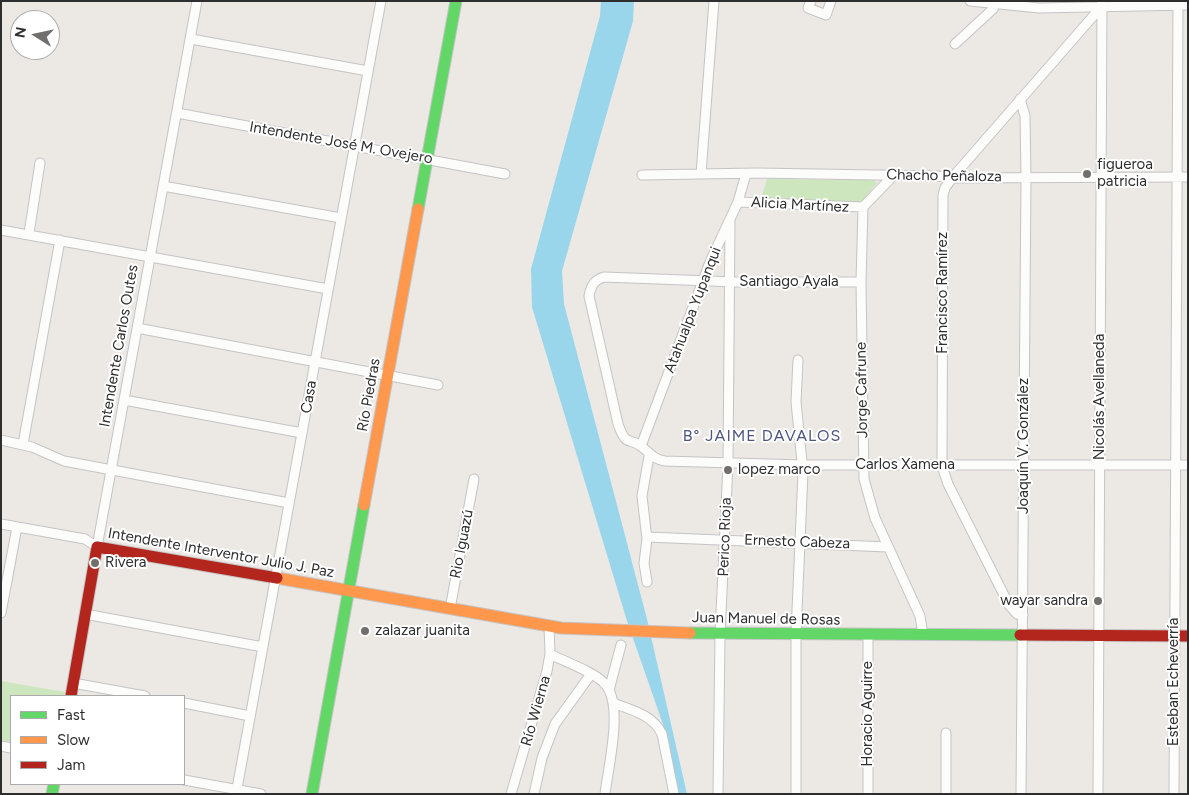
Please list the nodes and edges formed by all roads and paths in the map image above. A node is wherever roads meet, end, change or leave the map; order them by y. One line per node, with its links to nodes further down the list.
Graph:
1 (197, 1): 13 (street, Intendente Carlos Outes)
2 (371, 1): 8 (street)
3 (456, 1): 19 (street, Río Piedras)
4 (714, 1): 22 (street)
5 (811, 1): 6 (street)
6 (831, 1)
7 (970, 1): 9 (street)
8 (381, 2): 15 (street, Casa)
9 (996, 3): 11 (street); 14 (street)
10 (1178, 3): 11 (street); 12 (street); 27 (street, Esteban Echeverría)
11 (1102, 4): 16 (street, Francisco Ramírez); 26 (street, Nicolás Avellaneda)
12 (1188, 6)
13 (191, 39): 15 (street); 17 (street, Intendente Carlos Outes)
14 (955, 44)
15 (368, 71): 18 (street, Casa)
16 (1020, 99): 28 (street, Joaquín V. González); 30 (street, Francisco Ramírez)
17 (177, 113): 18 (street, Intendente José M. Ovejero); 31 (street, Intendente Carlos Outes)
18 (355, 146): 19 (street, Intendente José M. Ovejero); 34 (street, Casa)
19 (426, 159): 21 (street, Intendente José M. Ovejero); 49 (street, Río Piedras)
20 (40, 163): 37 (street)
21 (505, 174)
22 (701, 174): 23 (street, Chacho Peñaloza); 24 (street, Chacho Peñaloza)
23 (746, 174): 25 (street, Chacho Peñaloza); 32 (street, Atahualpa Yupanqui)
24 (642, 175)
25 (893, 176): 30 (street, Chacho Peñaloza); 33 (street)
26 (1101, 176): 27 (street, Chacho Peñaloza); 28 (street, Chacho Peñaloza); 59 (street, Nicolás Avellaneda)
27 (1177, 176): 29 (street, Chacho Peñaloza); 44 (street, Esteban Echeverría)
28 (1026, 177): 30 (street, Chacho Peñaloza); 58 (street, Joaquín V. González)
29 (1188, 177)
30 (952, 178): 64 (street, Francisco Ramírez)
31 (163, 186): 34 (street); 39 (street, Intendente Carlos Outes)
32 (738, 202): 33 (street, Alicia Martínez); 35 (street, Atahualpa Yupanqui)
33 (862, 208): 42 (street, Jorge Cafrune)
34 (341, 218): 43 (street, Casa)
35 (730, 220): 40 (street, Atahualpa Yupanqui); 41 (street, Perico Rioja)
36 (1, 230): 37 (street)
37 (29, 233): 38 (street)
38 (60, 240): 39 (street); 54 (street)
39 (150, 256): 43 (street); 46 (street, Intendente Carlos Outes)
40 (705, 280): 41 (street, Santiago Ayala); 55 (street, Atahualpa Yupanqui); 55 (street, Santiago Ayala)
41 (729, 281): 42 (street, Santiago Ayala); 57 (street, Perico Rioja)
42 (861, 282): 61 (street, Jorge Cafrune)
43 (328, 288): 48 (street, Casa)
44 (1177, 298): 45 (street); 62 (street, Esteban Echeverría)
45 (1188, 298)
46 (137, 328): 48 (street); 51 (street, Intendente Carlos Outes)
47 (798, 360): 60 (street)
48 (315, 362): 49 (street); 52 (street, Casa)
49 (388, 375): 50 (street); 77 (street, Río Piedras)
50 (438, 386)
51 (124, 400): 52 (street); 65 (street, Intendente Carlos Outes)
52 (302, 433): 67 (street, Casa)
53 (1, 440): 54 (street)
54 (23, 444): 65 (street)
55 (641, 446): 56 (street)
56 (649, 456): 57 (street, Carlos Xamena); 70 (street)
57 (728, 464): 60 (street, Carlos Xamena); 71 (street, Perico Rioja)
58 (1023, 464): 59 (street, Carlos Xamena); 64 (street, Carlos Xamena); 81 (street, Joaquín V. González)
59 (1099, 464): 62 (street, Carlos Xamena); 88 (street, Nicolás Avellaneda)
60 (803, 465): 61 (street, Carlos Xamena); 72 (street)
61 (863, 465): 64 (street, Carlos Xamena); 73 (street, Jorge Cafrune)
62 (1177, 465): 63 (street, Carlos Xamena); 89 (street, Esteban Echeverría)
63 (1188, 465)
64 (942, 466): 81 (street, Francisco Ramírez)
65 (112, 470): 67 (street); 74 (street, Intendente Carlos Outes)
66 (474, 480): 78 (street, Rio Iguazú)
67 (289, 503): 75 (street, Casa)
68 (1, 524): 69 (street, Intendente Interventor Julio J. Paz)
69 (17, 526): 74 (street, Intendente Interventor Julio J. Paz); 79 (street)
70 (647, 537): 71 (street, Ernesto Cabeza); 76 (street)
71 (726, 540): 72 (street, Ernesto Cabeza); 83 (street, Perico Rioja)
72 (801, 542): 73 (street, Ernesto Cabeza); 84 (street)
73 (888, 546): 86 (street, Jorge Cafrune)
74 (97, 547): 75 (street, Intendente Interventor Julio J. Paz); 80 (street, Intendente Carlos Outes)
75 (275, 579): 77 (street, Intendente Interventor Julio J. Paz); 92 (street, Casa)
76 (647, 582)
77 (348, 590): 78 (street, Juan Manuel de Rosas); 106 (street, Río Piedras)
78 (450, 609): 82 (street, Juan Manuel de Rosas)
79 (1, 613)
80 (85, 614): 92 (street); 95 (street, Intendente Carlos Outes)
81 (1023, 614): 87 (street, Joaquín V. González)
82 (549, 626): 83 (street, Juan Manuel de Rosas); 93 (street, Río Wierna)
83 (720, 634): 84 (street, Juan Manuel de Rosas); 111 (street, Perico Rioja)
84 (796, 634): 85 (street, Juan Manuel de Rosas); 112 (street)
85 (868, 635): 86 (street, Juan Manuel de Rosas); 113 (street, Horacio Aguirre)
86 (923, 635): 87 (street, Juan Manuel de Rosas)
87 (1023, 636): 88 (street, Juan Manuel de Rosas); 115 (street, Joaquín V. González)
88 (1099, 636): 89 (street, Juan Manuel de Rosas); 116 (street, Nicolás Avellaneda)
89 (1174, 636): 90 (street, Juan Manuel de Rosas); 117 (street, Esteban Echeverría)
90 (1188, 636)
91 (620, 646): 96 (street)
92 (263, 647): 101 (street, Casa)
93 (550, 654): 94 (street); 107 (street, Río Wierna)
94 (591, 674): 96 (street); 108 (street)
95 (73, 683): 97 (street, Intendente Carlos Outes); 98 (street)
96 (609, 690): 100 (street)
97 (71, 695)
98 (139, 695)
99 (185, 703): 101 (street)
100 (613, 703): 109 (street); 110 (street)
101 (250, 716): 104 (street, Casa)
102 (946, 733): 114 (street)
103 (185, 780): 104 (street)
104 (237, 792): 105 (street)
105 (261, 794)
106 (312, 794)
107 (511, 794)
108 (534, 794)
109 (605, 794)
110 (674, 794)
111 (718, 794)
112 (796, 794)
113 (868, 794)
114 (946, 794)
115 (1021, 794)
116 (1098, 794)
117 (1174, 794)

